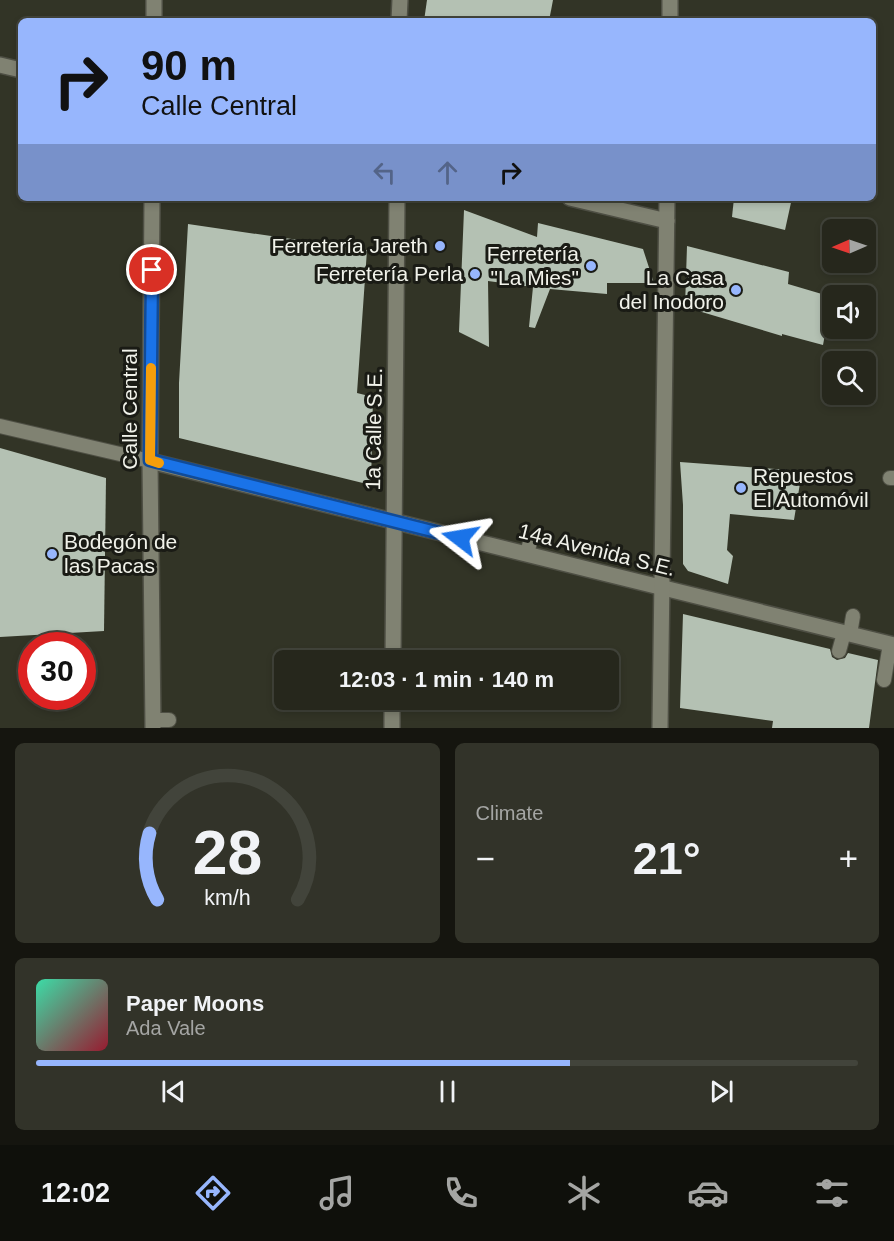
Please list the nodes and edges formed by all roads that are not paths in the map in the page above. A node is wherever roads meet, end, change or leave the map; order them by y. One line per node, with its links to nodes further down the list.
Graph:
1 (154, 0): 4 (street)
2 (400, 0): 5 (street)
3 (670, 0): 6 (street)
4 (154, 18)
5 (399, 18)
6 (670, 18)
7 (0, 65): 8 (street)
8 (18, 69)
9 (152, 201): 15 (street, Calle Central)
10 (398, 201): 16 (street, 1a Calle S.E.)
11 (583, 201): 13 (street)
12 (668, 201): 13 (street)
13 (667, 221): 17 (street)
14 (0, 426): 15 (lane)
15 (150, 460): 16 (street, 14a Avenida S.E.); 26 (street, Calle Central)
16 (394, 521): 17 (street, 14a Avenida S.E.); 21 (street, 1a Calle S.E.)
17 (663, 589): 19 (street, 14a Avenida S.E.); 28 (street)
18 (853, 616): 19 (lane)
19 (847, 634): 20 (street, 14a Avenida S.E.); 22 (lane)
20 (892, 644): 23 (lane)
21 (393, 650)
22 (839, 651)
23 (884, 680)
24 (392, 710): 27 (street)
25 (170, 720): 26 (lane)
26 (153, 724)
27 (392, 728)
28 (660, 728)

